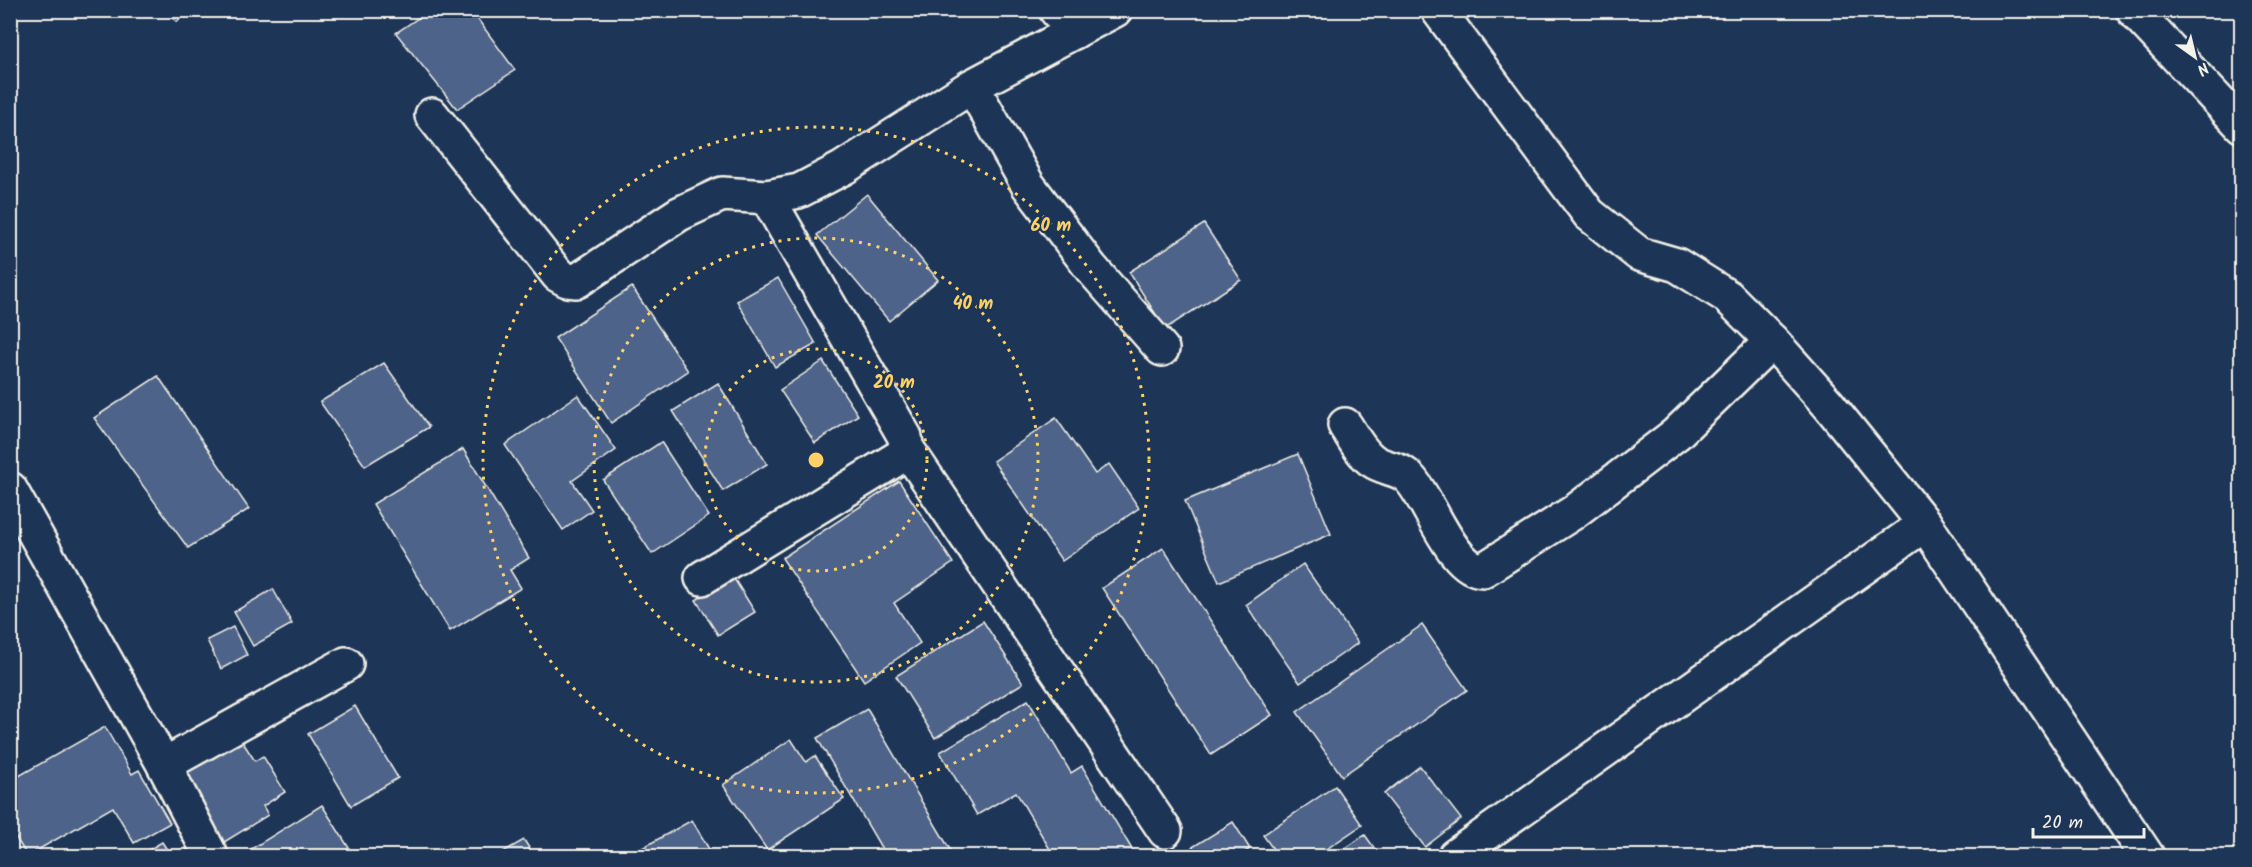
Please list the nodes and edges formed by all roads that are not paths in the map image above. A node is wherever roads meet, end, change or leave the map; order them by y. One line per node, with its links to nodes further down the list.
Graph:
1 (1115, 10): 4 (street)
2 (1438, 10): 9 (street)
3 (2133, 10): 7 (street)
4 (1065, 21): 5 (street)
5 (972, 86): 8 (street); 10 (street)
6 (432, 115): 8 (street)
7 (2241, 126)
8 (767, 197): 12 (street)
9 (1772, 341): 11 (street); 14 (street)
10 (1162, 349)
11 (1345, 425)
12 (906, 447): 15 (street); 18 (street)
13 (10, 489): 17 (street)
14 (1925, 524): 20 (street); 21 (street)
15 (702, 578)
16 (346, 664): 17 (street)
17 (164, 765): 19 (street)
18 (1165, 831)
19 (211, 856)
20 (1455, 856)
21 (2147, 856)

